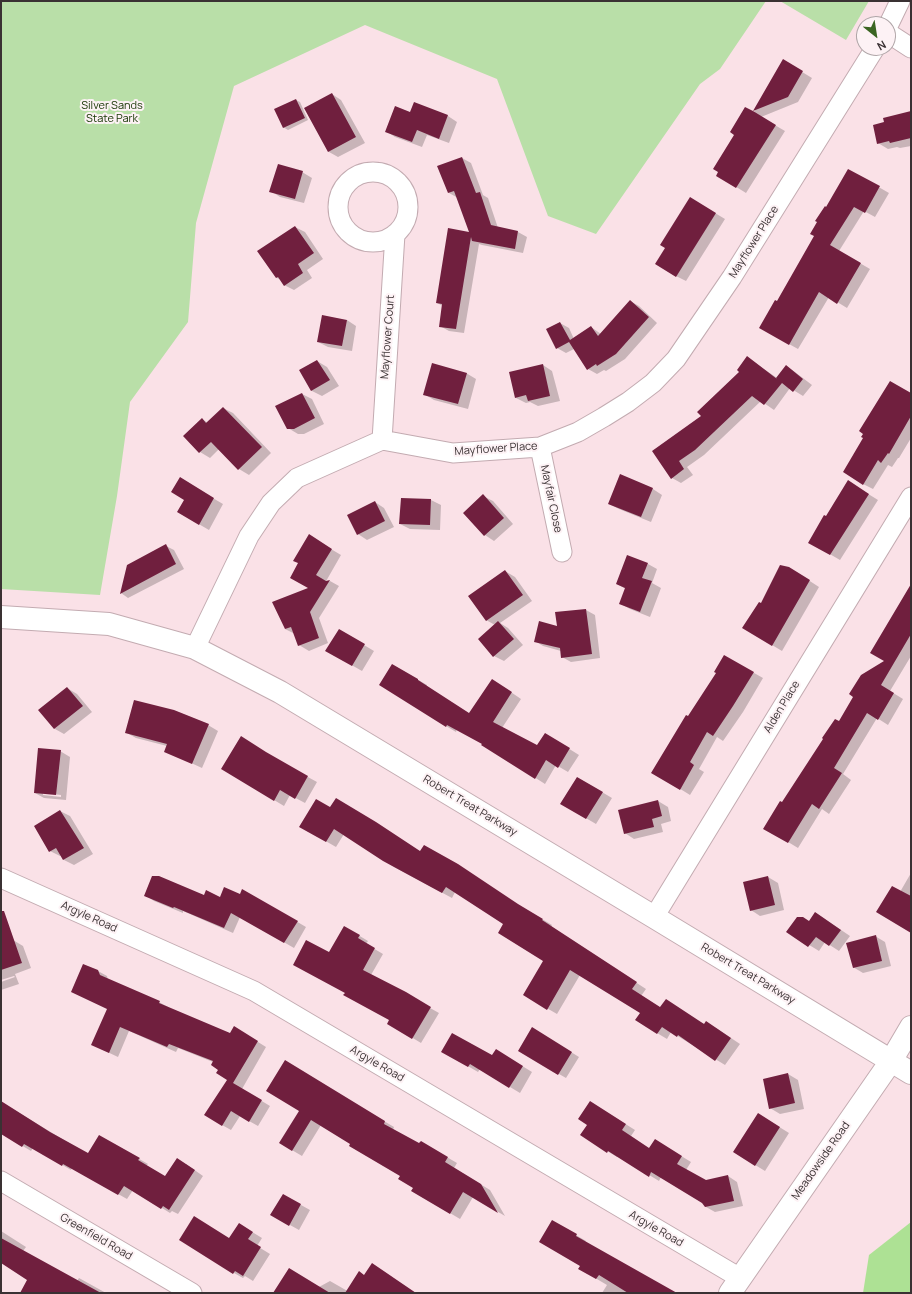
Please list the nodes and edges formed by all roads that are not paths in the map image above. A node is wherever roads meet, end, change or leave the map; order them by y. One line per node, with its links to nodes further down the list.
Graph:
1 (900, 1): 2 (street)
2 (893, 16)
3 (896, 38): 4 (street)
4 (911, 48)
5 (870, 56): 8 (street, Mayflower Place)
6 (395, 234): 7 (street, Mayflower Court)
7 (382, 440): 8 (street, Mayflower Place); 12 (street)
8 (540, 447): 10 (street, Mayfair Close)
9 (911, 497): 14 (street, Alden Place)
10 (562, 552)
11 (1, 617): 12 (street, Robert Treat Parkway)
12 (195, 648): 14 (street, Robert Treat Parkway)
13 (1, 878): 19 (street, Argyle Road)
14 (654, 917): 16 (street, Robert Treat Parkway)
15 (911, 1027): 16 (street, Meadowside Road)
16 (891, 1061): 17 (street, Robert Treat Parkway); 19 (street, Meadowside Road)
17 (911, 1073)
18 (1, 1181): 20 (street, Greenfield Road)
19 (735, 1285)
20 (192, 1293)

